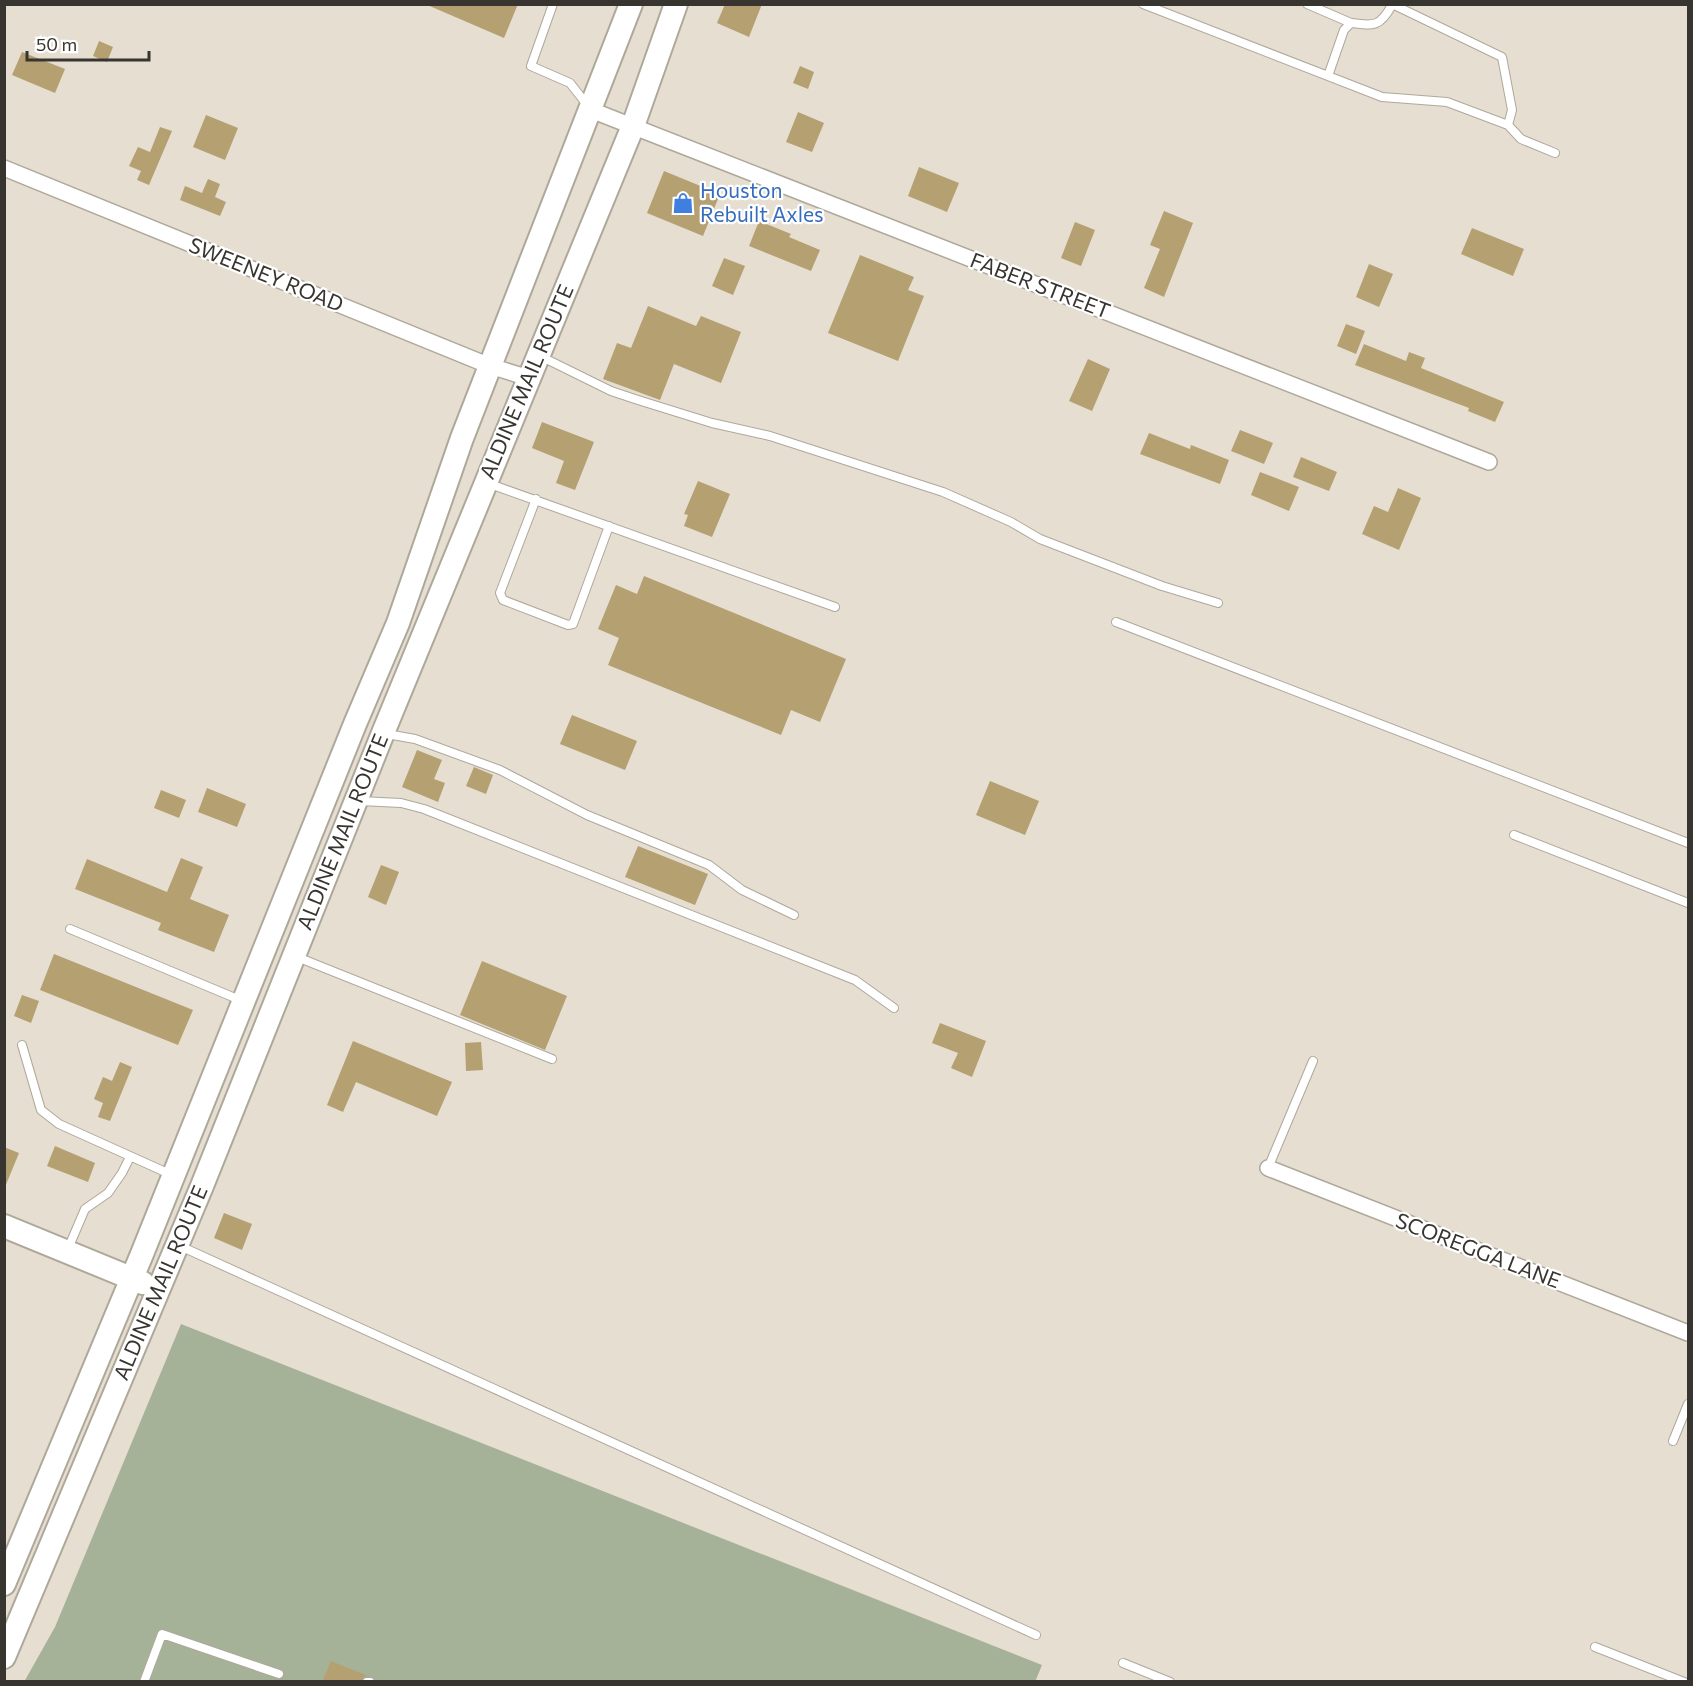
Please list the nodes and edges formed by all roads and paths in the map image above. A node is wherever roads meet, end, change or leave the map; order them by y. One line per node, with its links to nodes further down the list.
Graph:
1 (553, 4): 9 (lane)
2 (631, 4): 9 (main road, ALDINE MAIL ROUTE)
3 (676, 4): 11 (main road, ALDINE MAIL ROUTE)
4 (1143, 4): 8 (lane)
5 (1307, 4): 7 (lane)
6 (1392, 5): 7 (lane); 10 (lane)
7 (1351, 23): 8 (lane)
8 (1328, 76): 10 (lane)
9 (591, 110): 11 (street, FABER STREET); 15 (main road, ALDINE MAIL ROUTE)
10 (1508, 125): 12 (lane)
11 (633, 126): 14 (main road, ALDINE MAIL ROUTE); 17 (street, FABER STREET)
12 (1555, 153)
13 (4, 168): 15 (street, SWEENEY ROAD)
14 (538, 355): 16 (main road, ALDINE MAIL ROUTE); 22 (lane)
15 (490, 366): 16 (street, SWEENEY ROAD); 18 (main road, ALDINE MAIL ROUTE)
16 (529, 378): 19 (main road, ALDINE MAIL ROUTE)
17 (1489, 462)
18 (450, 471): 19 (main road); 25 (main road, ALDINE MAIL ROUTE)
19 (485, 483): 20 (lane); 26 (main road, ALDINE MAIL ROUTE)
20 (536, 499): 21 (lane); 21 (lane)
21 (609, 525): 23 (lane)
22 (1218, 603)
23 (835, 607)
24 (1116, 622): 29 (lane)
25 (355, 724): 26 (main road); 34 (main road, ALDINE MAIL ROUTE)
26 (382, 733): 27 (main road, ALDINE MAIL ROUTE); 31 (lane)
27 (356, 801): 33 (main road, ALDINE MAIL ROUTE); 35 (lane)
28 (1514, 834): 30 (lane)
29 (1689, 843)
30 (1689, 903)
31 (794, 915)
32 (70, 928): 34 (lane)
33 (292, 956): 36 (main road, ALDINE MAIL ROUTE); 38 (lane)
34 (244, 1002): 36 (main road); 42 (main road, ALDINE MAIL ROUTE)
35 (894, 1008)
36 (272, 1010): 44 (main road, ALDINE MAIL ROUTE)
37 (22, 1046): 40 (lane)
38 (552, 1059)
39 (1313, 1061): 41 (lane)
40 (130, 1157): 42 (lane); 45 (lane)
41 (1268, 1168): 48 (street, SCOREGGA LANE)
42 (174, 1176): 46 (main road, ALDINE MAIL ROUTE)
43 (4, 1226): 45 (main road)
44 (177, 1245): 47 (main road, ALDINE MAIL ROUTE); 52 (lane)
45 (67, 1252): 46 (main road)
46 (131, 1279): 47 (main road); 51 (main road, ALDINE MAIL ROUTE)
47 (159, 1289): 54 (main road, ALDINE MAIL ROUTE)
48 (1689, 1333)
49 (1689, 1404): 50 (lane)
50 (1673, 1441)
51 (4, 1584)
52 (1036, 1635)
53 (1594, 1647): 59 (lane)
54 (4, 1657)
55 (1123, 1663): 58 (lane)
56 (279, 1674): 57 (lane)
57 (144, 1682)
58 (1170, 1682)
59 (1684, 1682)

